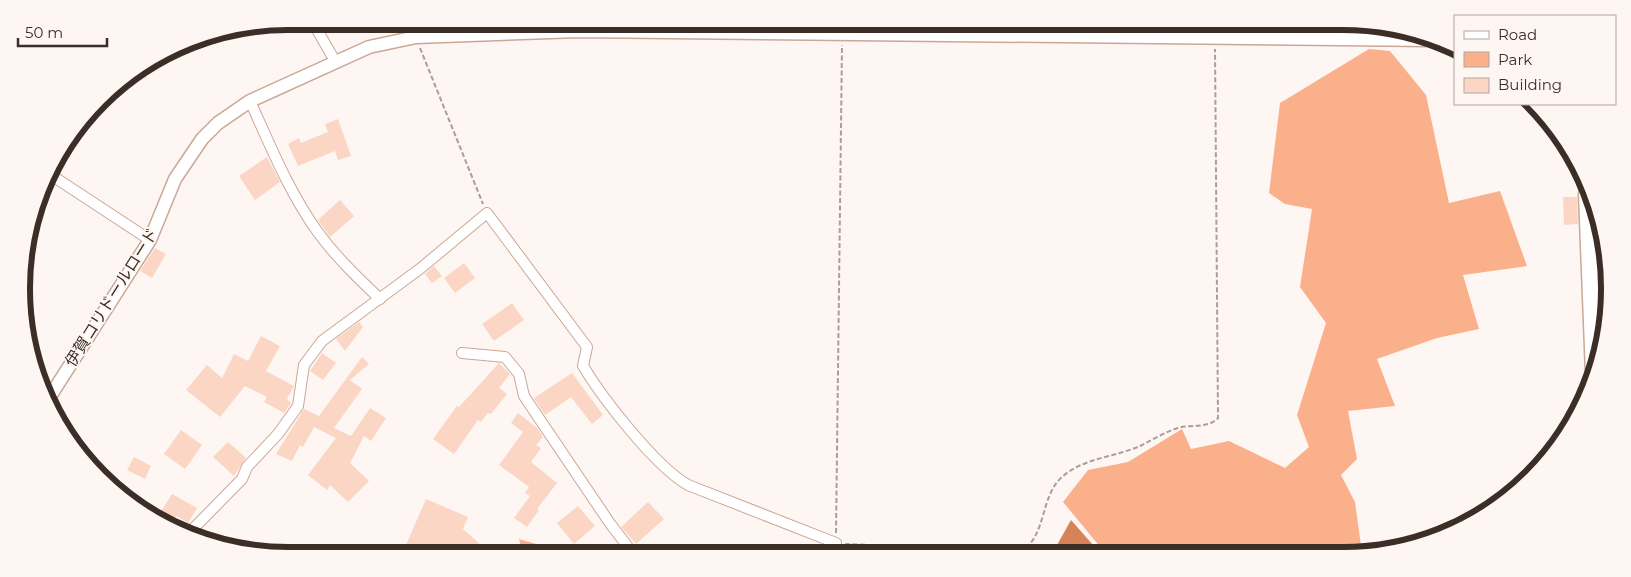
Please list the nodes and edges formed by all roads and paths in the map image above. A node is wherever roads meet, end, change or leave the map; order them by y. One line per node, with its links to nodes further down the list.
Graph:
1 (317, 30): 6 (street)
2 (842, 34): 3 (street, 伊賀コリドールロード); 4 (street, 伊賀コリドールロード); 17 (path)
3 (416, 37): 6 (street, 伊賀コリドールロード); 10 (path)
4 (1215, 38): 5 (street, 伊賀コリドールロード); 20 (path)
5 (1412, 40)
6 (335, 61): 7 (street, 伊賀コリドールロード)
7 (250, 101): 11 (street, 伊賀コリドールロード); 12 (street)
8 (55, 178): 11 (street)
9 (1587, 207): 13 (main road)
10 (486, 213): 12 (street); 17 (street)
11 (150, 240): 15 (street, 伊賀コリドールロード)
12 (380, 299): 16 (street)
13 (1593, 351)
14 (462, 353): 18 (street)
15 (52, 393)
16 (194, 528)
17 (836, 543): 19 (path)
18 (628, 547)
19 (921, 547)
20 (1020, 547)

